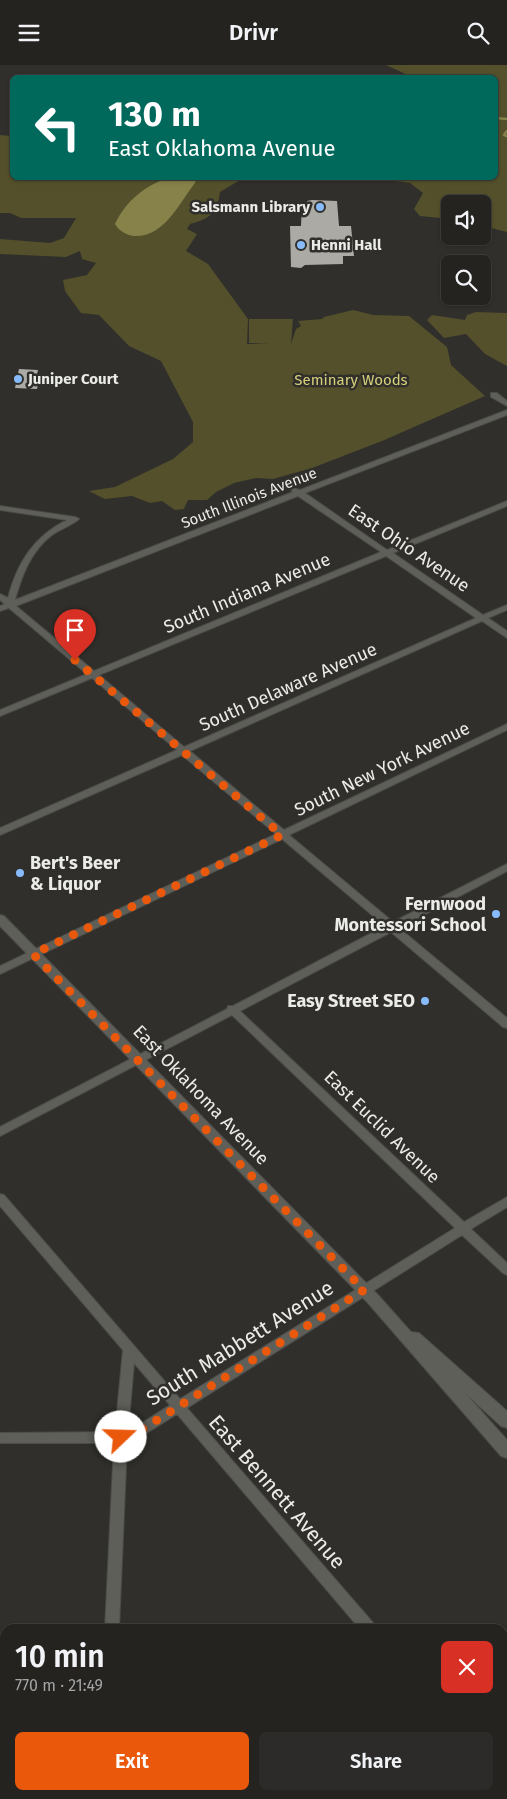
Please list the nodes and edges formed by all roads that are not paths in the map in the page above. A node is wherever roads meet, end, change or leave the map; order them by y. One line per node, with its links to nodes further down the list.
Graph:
1 (494, 395): 2 (street)
2 (507, 404)
3 (507, 412): 4 (street, South Illinois Avenue)
4 (296, 491): 7 (street, East Ohio Avenue); 9 (street, South Illinois Avenue)
5 (507, 503): 7 (street, South Indiana Avenue)
6 (2, 510): 9 (street)
7 (387, 553): 12 (street, East Ohio Avenue); 14 (street, South Indiana Avenue)
8 (0, 596): 9 (street)
9 (10, 605): 11 (street, South Illinois Avenue); 14 (street)
10 (507, 607): 12 (street, South Delaware Avenue)
11 (0, 609)
12 (482, 618): 13 (street, East Ohio Avenue); 17 (street, South Delaware Avenue)
13 (507, 635)
14 (93, 675): 15 (street, South Indiana Avenue); 17 (street)
15 (0, 713)
16 (507, 727): 19 (street, South New York Avenue)
17 (183, 751): 18 (street, South Delaware Avenue); 19 (street)
18 (0, 832)
19 (282, 835): 22 (street); 23 (street, South New York Avenue)
20 (507, 867): 22 (street)
21 (0, 919): 23 (street, East Oklahoma Avenue)
22 (391, 927): 25 (street); 26 (street)
23 (33, 954): 24 (street, South New York Avenue); 27 (street, East Oklahoma Avenue)
24 (0, 970)
25 (232, 1009): 27 (street); 31 (street, East Euclid Avenue)
26 (507, 1024)
27 (137, 1059): 28 (street); 33 (street, East Oklahoma Avenue)
28 (0, 1132)
29 (0, 1198): 34 (street, East Bennett Avenue)
30 (507, 1201): 31 (street, South Mabbett Avenue)
31 (463, 1228): 32 (street, East Euclid Avenue); 33 (street, South Mabbett Avenue)
32 (507, 1269)
33 (368, 1295): 35 (street, South Mabbett Avenue); 36 (street, East Oklahoma Avenue); 39 (street, East Oklahoma Avenue)
34 (129, 1349): 35 (street, East Bennett Avenue); 37 (street, South Mabbett Avenue)
35 (179, 1407): 37 (street, South Mabbett Avenue); 41 (street, East Bennett Avenue)
36 (507, 1421)
37 (121, 1437): 38 (street); 40 (street, South Mabbett Avenue)
38 (0, 1438)
39 (507, 1451)
40 (112, 1624)
41 (364, 1624)

